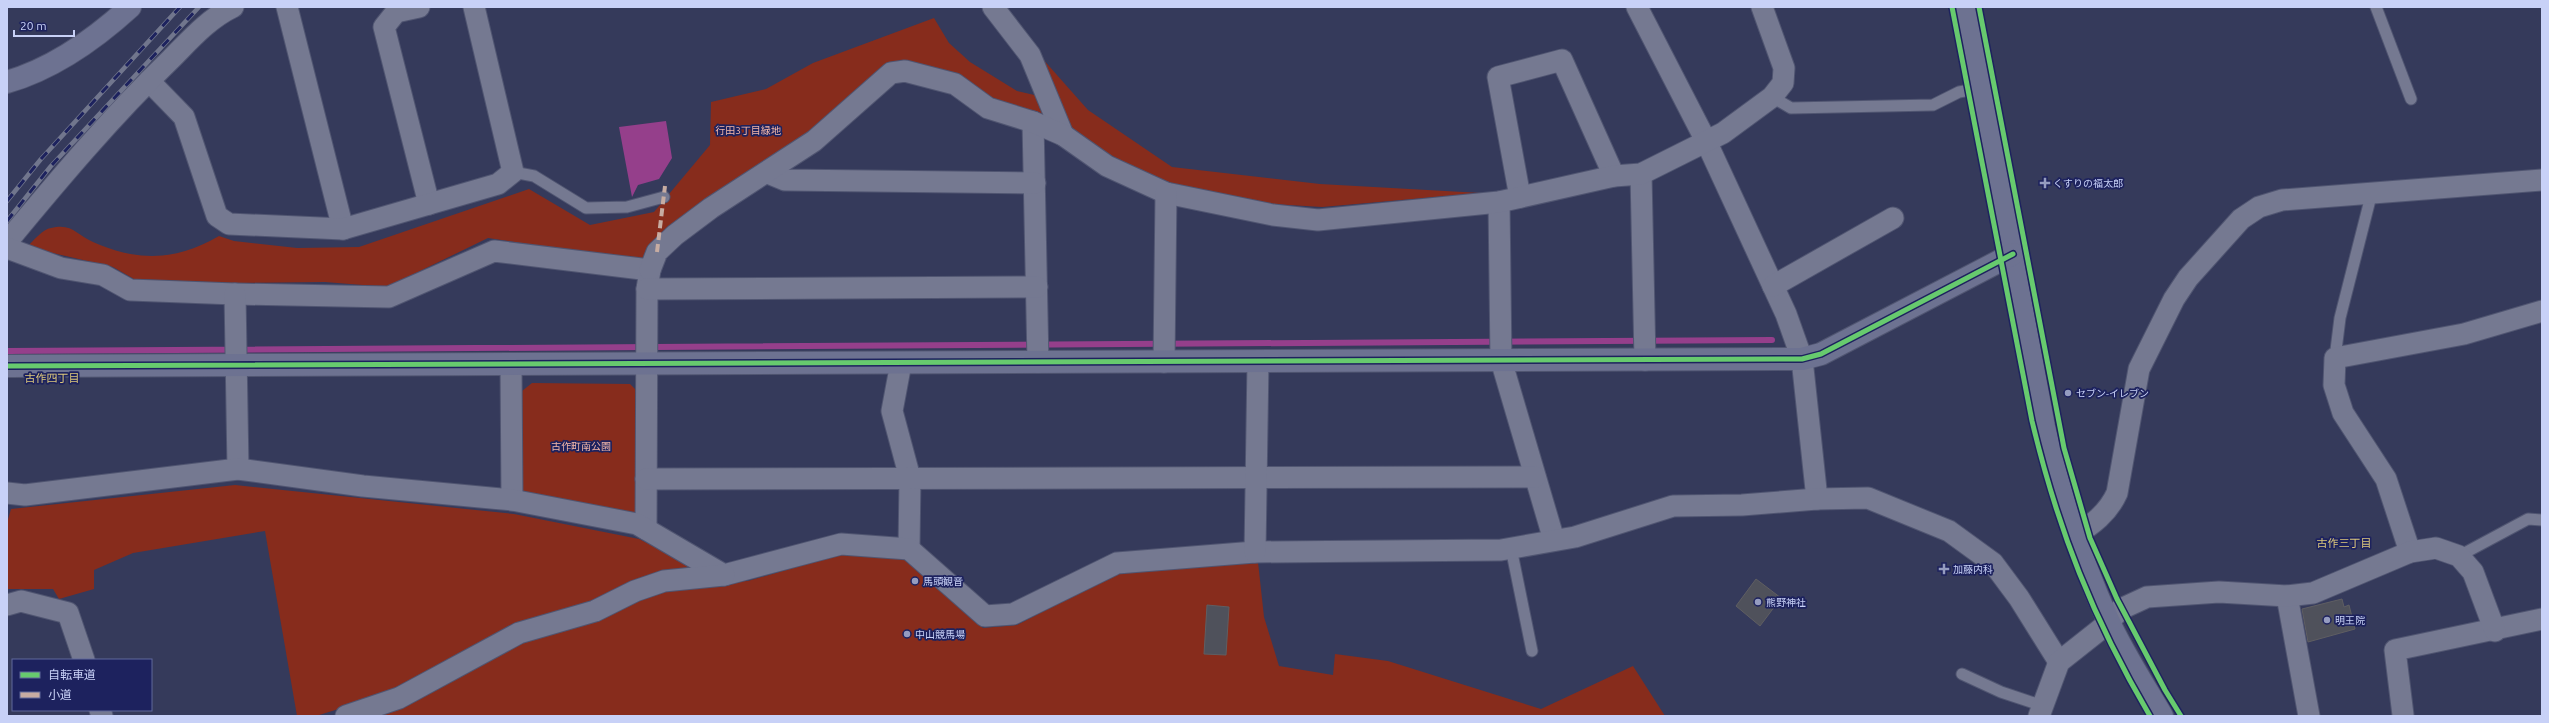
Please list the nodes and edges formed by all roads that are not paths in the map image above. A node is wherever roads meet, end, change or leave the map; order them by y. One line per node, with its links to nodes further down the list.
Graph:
1 (130, 7): 12 (street)
2 (233, 7): 11 (street)
3 (287, 7): 32 (street)
4 (418, 7): 30 (street)
5 (474, 7): 19 (street)
6 (993, 7): 17 (street)
7 (1637, 7): 18 (street)
8 (1762, 7): 14 (street)
9 (1966, 7): 13 (street)
10 (2376, 7): 15 (lane)
11 (149, 81): 32 (street); 33 (street)
12 (7, 82)
13 (1982, 88): 14 (lane); 35 (street)
14 (1772, 97): 18 (street)
15 (2411, 99)
16 (1034, 122): 17 (street); 20 (street); 24 (street)
17 (1063, 135): 26 (street)
18 (1706, 141): 21 (street); 37 (street)
19 (513, 172): 27 (lane); 30 (street)
20 (768, 173): 24 (street); 36 (street)
21 (1641, 174): 22 (street); 44 (street)
22 (1614, 176): 28 (street); 28 (street)
23 (2542, 180): 25 (street)
24 (1035, 184): 38 (street)
25 (2372, 192): 41 (lane); 63 (street)
26 (1166, 193): 29 (street); 47 (street)
27 (664, 197)
28 (1520, 197): 29 (street)
29 (1499, 202): 43 (street)
30 (429, 204): 32 (street)
31 (1893, 218): 37 (street)
32 (343, 229)
33 (7, 242)
34 (7, 248): 39 (street)
35 (2013, 254): 42 (street); 63 (street)
36 (649, 279): 38 (street); 39 (street); 49 (street)
37 (1774, 286): 42 (street)
38 (1037, 287): 46 (street)
39 (235, 294): 52 (street)
40 (2542, 311): 41 (street)
41 (2336, 358): 68 (street)
42 (1802, 359): 44 (street); 59 (street)
43 (1501, 360): 44 (street); 45 (street); 54 (street)
44 (1645, 360)
45 (1258, 361): 47 (street); 56 (street)
46 (1038, 362): 47 (street); 48 (street)
47 (1164, 362)
48 (901, 363): 49 (street); 55 (street)
49 (647, 364): 50 (street); 57 (street)
50 (511, 365): 52 (street); 60 (street)
51 (7, 366): 52 (street)
52 (236, 366): 53 (street)
53 (238, 469): 58 (street); 60 (street)
54 (1535, 477): 56 (street); 64 (street)
55 (910, 478): 56 (street); 57 (street); 66 (street)
56 (1256, 478): 67 (street)
57 (646, 479): 62 (street)
58 (7, 493)
59 (1816, 499): 64 (street); 78 (street)
60 (512, 500): 62 (street)
61 (2542, 520): 69 (lane)
62 (646, 529): 70 (street)
63 (2074, 536): 74 (street)
64 (1554, 540): 65 (street)
65 (1511, 548): 67 (street); 76 (lane)
66 (909, 549): 67 (street); 70 (street)
67 (1255, 552)
68 (2410, 552): 69 (street); 71 (street)
69 (2459, 556): 75 (street)
70 (724, 575): 82 (street)
71 (2287, 596): 74 (street); 84 (street)
72 (7, 604): 77 (street)
73 (2542, 619): 75 (street)
74 (2109, 622): 78 (street); 83 (street)
75 (2495, 631): 81 (street)
76 (1532, 651)
77 (84, 659)
78 (2059, 662): 80 (street)
79 (1962, 674): 80 (lane)
80 (2041, 711)
81 (2403, 715)
82 (346, 716)
83 (2162, 716)
84 (2309, 716)

